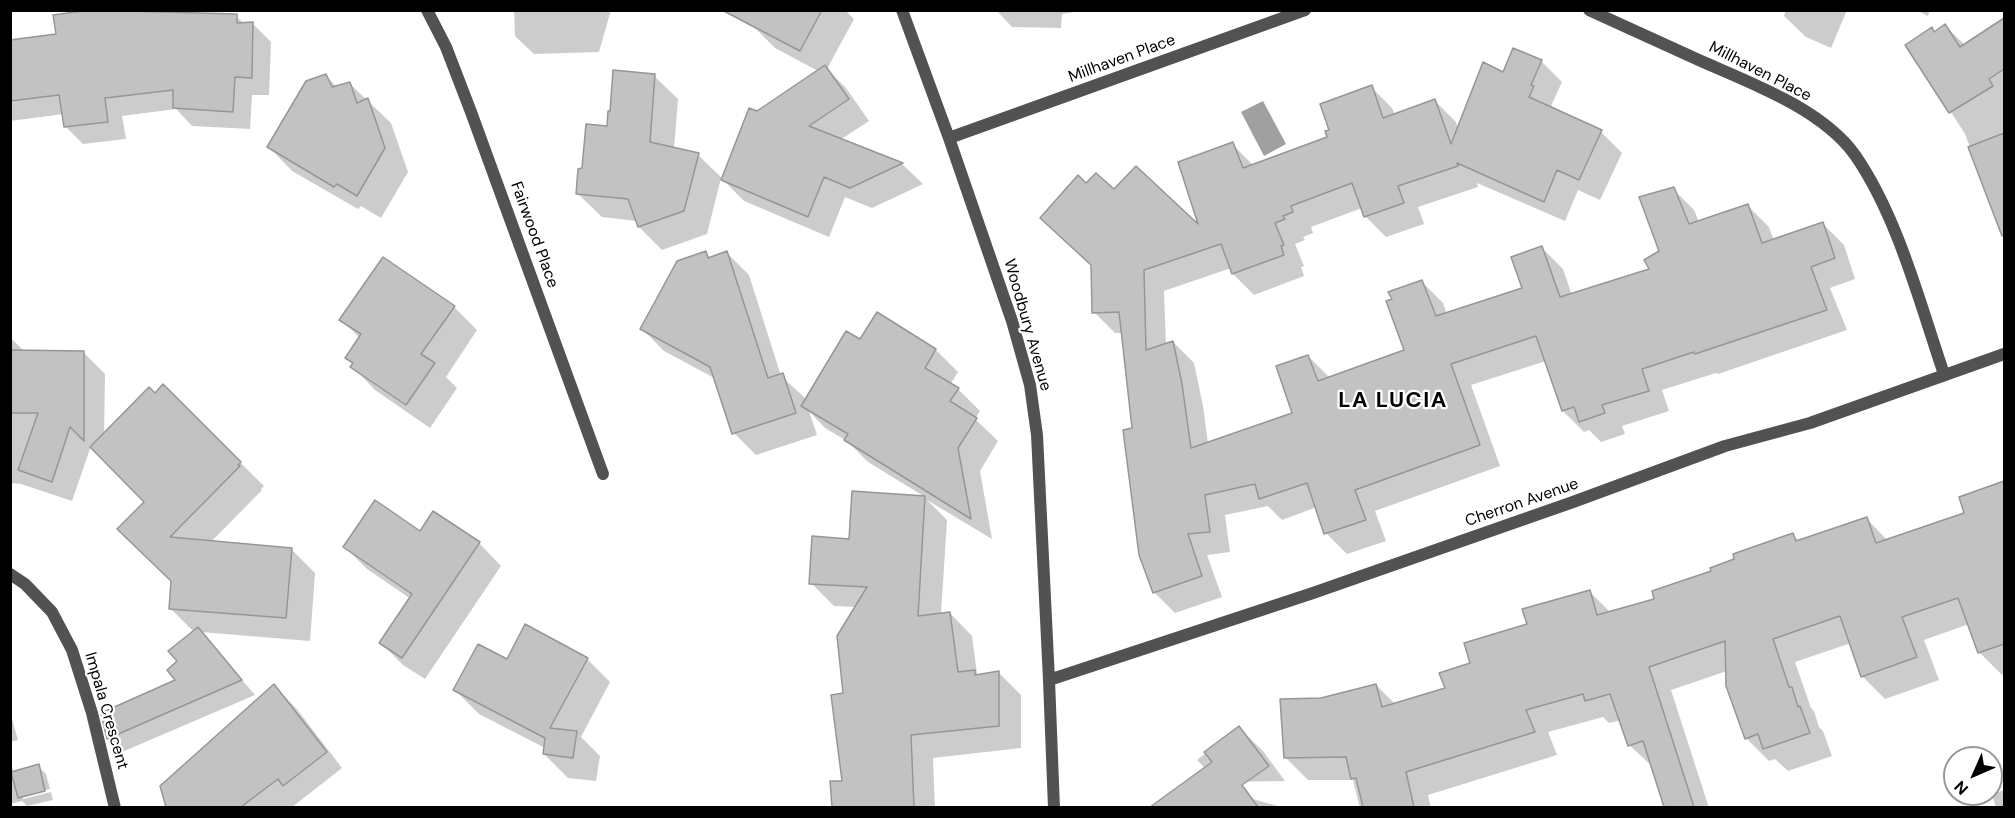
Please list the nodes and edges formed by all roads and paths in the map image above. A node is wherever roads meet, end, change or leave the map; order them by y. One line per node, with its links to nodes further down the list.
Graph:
1 (427, 10): 8 (street, Fairwood Place)
2 (902, 10): 5 (street, Woodbury Avenue)
3 (1305, 10): 5 (street, Millhaven Place)
4 (1588, 10): 7 (street, Millhaven Place)
5 (949, 138): 10 (street, Woodbury Avenue)
6 (2004, 354): 7 (street, Cherron Avenue)
7 (1944, 374): 10 (street, Cherron Avenue)
8 (603, 474)
9 (10, 574): 11 (street, Impala Crescent)
10 (1049, 680): 12 (street, Woodbury Avenue)
11 (115, 807)
12 (1054, 807)

